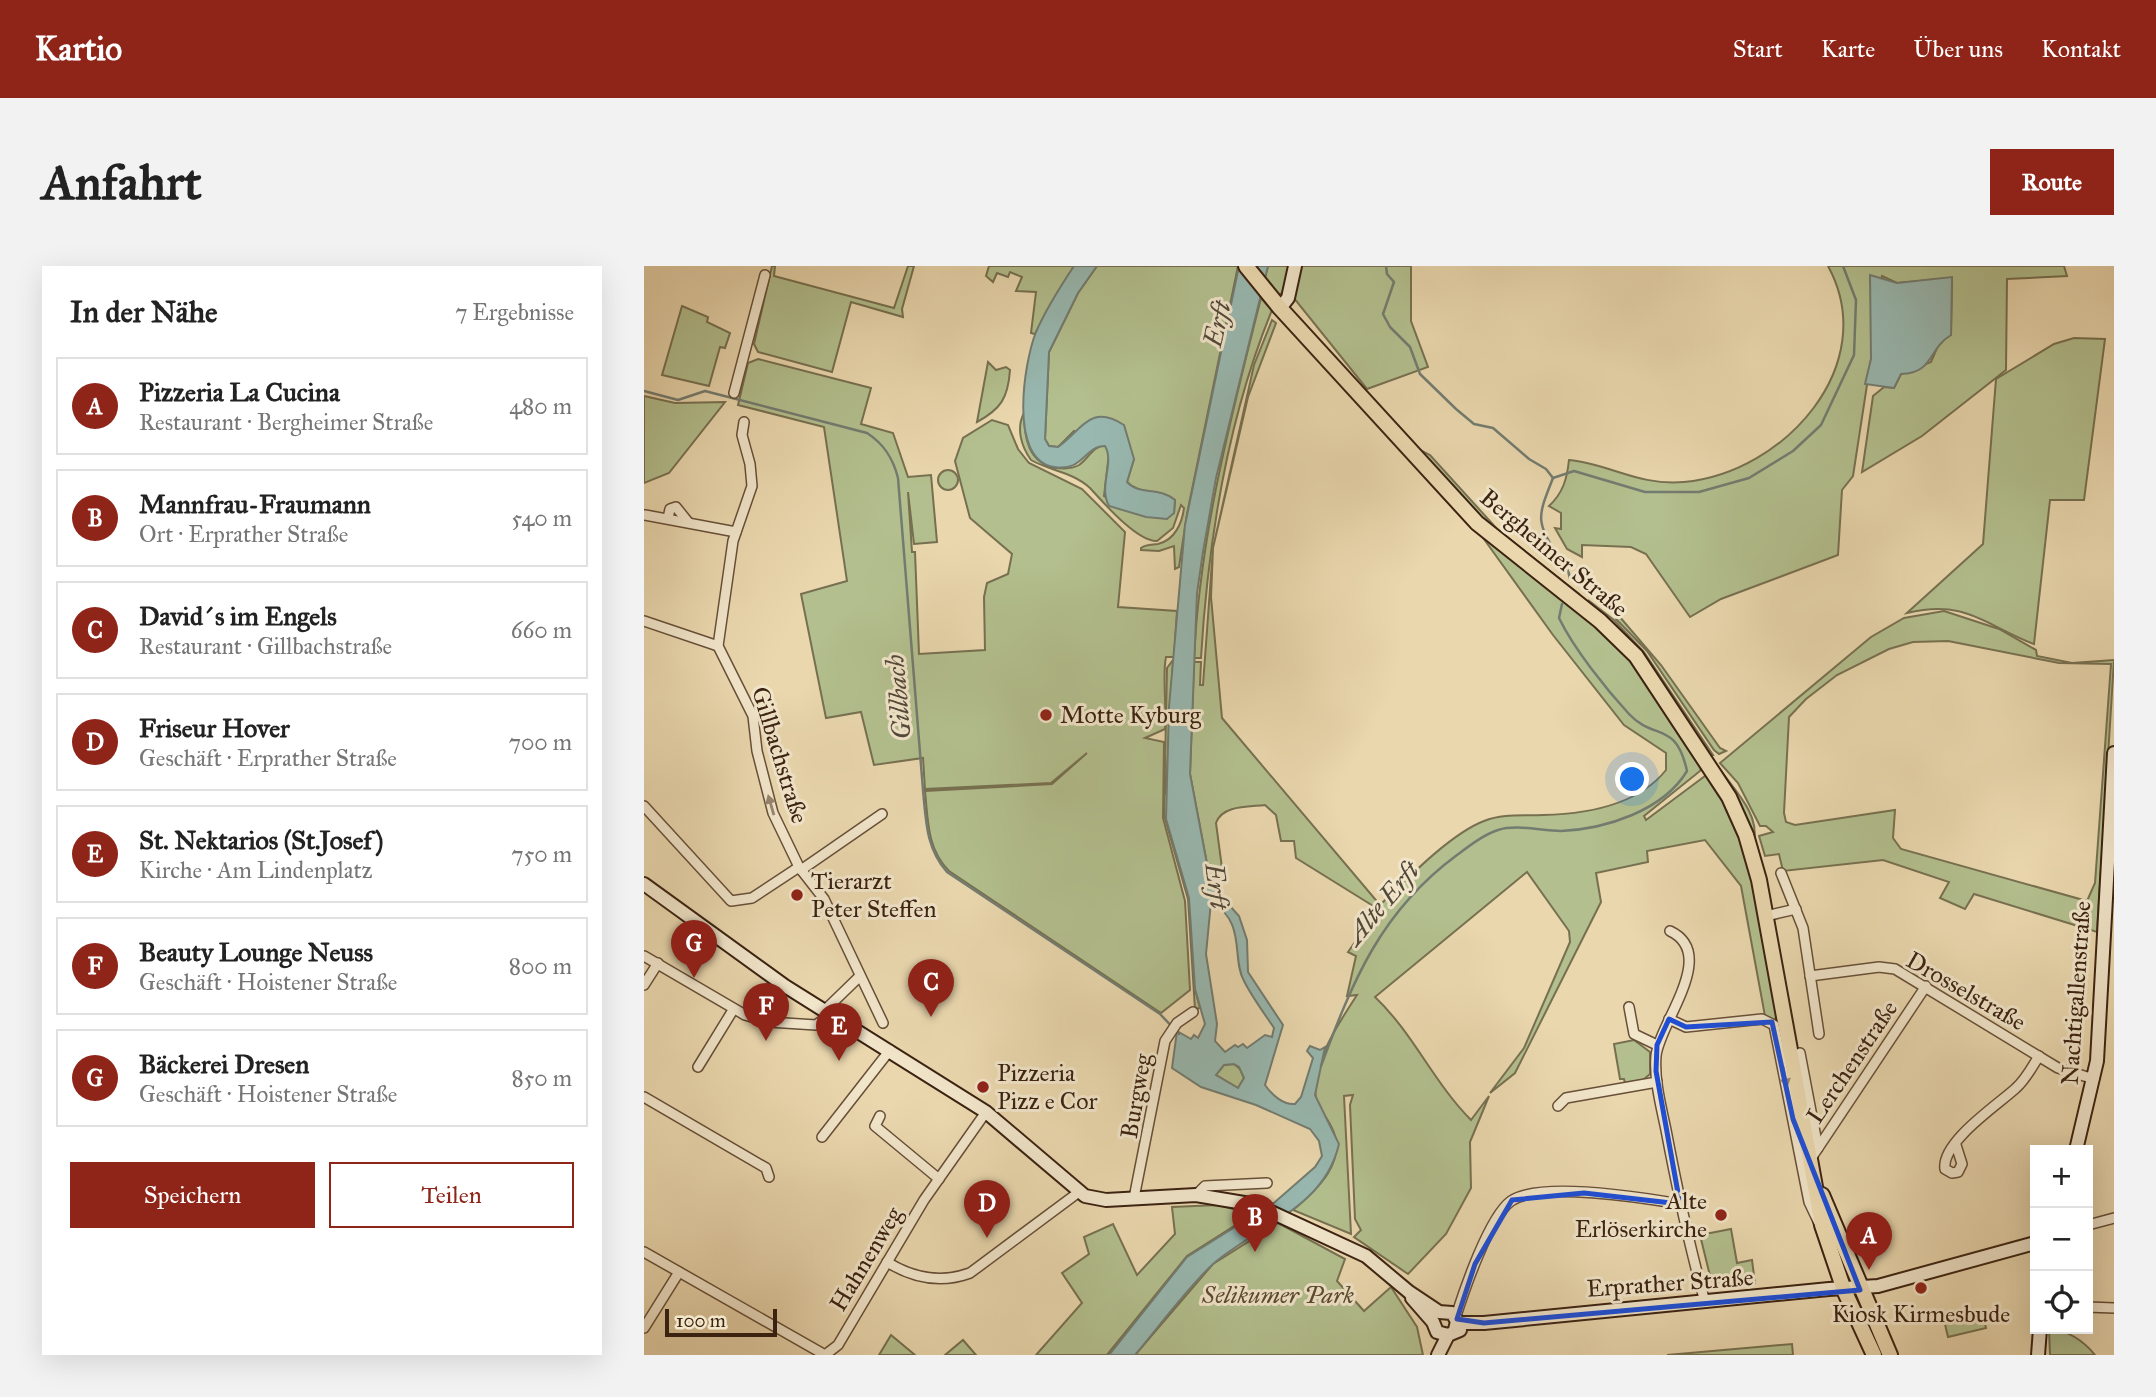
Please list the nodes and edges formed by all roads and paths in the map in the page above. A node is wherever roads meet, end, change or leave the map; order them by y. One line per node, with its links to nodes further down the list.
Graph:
1 (1246, 266): 4 (main road, Bergheimer Straße)
2 (1295, 266): 4 (main road)
3 (765, 275): 5 (street)
4 (1280, 309): 18 (main road, Bergheimer Straße)
5 (734, 393)
6 (744, 422): 8 (street)
7 (645, 514): 8 (street)
8 (736, 532): 10 (street)
9 (644, 621): 10 (street)
10 (718, 646): 14 (street, Gillbachstraße, one-way to 10)
11 (2114, 753): 38 (main road, Nachtigallenstraße)
12 (644, 806): 14 (street)
13 (882, 814): 14 (street)
14 (800, 868): 22 (street, Gillbachstraße)
15 (1781, 873): 17 (street)
16 (644, 884): 28 (main road)
17 (1796, 909): 18 (street); 23 (street)
18 (1766, 916): 47 (main road, Bergheimer Straße)
19 (1670, 931): 30 (street)
20 (644, 956): 21 (street)
21 (658, 963): 24 (street); 27 (street)
22 (860, 976): 28 (street); 31 (street, Gillbachstraße)
23 (1810, 976): 25 (street, Drosselstraße); 32 (street)
24 (644, 985)
25 (1926, 986): 36 (street, Drosselstraße); 47 (street, Lerchenstraße)
26 (1629, 1007): 33 (street)
27 (733, 1010): 28 (street); 37 (street)
28 (827, 1012): 34 (main road)
29 (1193, 1012): 53 (street, Burgweg)
30 (1669, 1019): 33 (street); 57 (street, Bergheimer Straße, one-way to 57)
31 (883, 1023)
32 (1819, 1034)
33 (1657, 1045): 39 (street)
34 (890, 1050): 42 (main road); 44 (street)
35 (1800, 1053): 47 (street, Bergheimer Straße)
36 (2039, 1056): 38 (street, Drosselstraße); 45 (street)
37 (698, 1067)
38 (2094, 1079): 46 (main road, Nachtigallenstraße)
39 (1657, 1082): 41 (street); 54 (street)
40 (644, 1097): 48 (street)
41 (1558, 1106)
42 (986, 1112): 49 (street, Hahnenweg); 51 (main road)
43 (880, 1115): 49 (street)
44 (822, 1137)
45 (1956, 1145)
46 (2077, 1145)
47 (1813, 1159): 57 (main road, Bergheimer Straße); 63 (main road, Bergheimer Straße)
48 (769, 1177)
49 (939, 1179): 60 (street, Hahnenweg)
50 (1267, 1183): 52 (street)
51 (1079, 1192): 53 (main road); 60 (street)
52 (1196, 1195): 53 (main road); 67 (main road)
53 (1134, 1198)
54 (1680, 1204): 64 (street); 67 (street)
55 (2114, 1218): 56 (street)
56 (2093, 1224)
57 (1822, 1225): 62 (main road, Bergheimer Straße)
58 (2030, 1244): 63 (main road, Erprather Straße)
59 (644, 1252): 61 (street)
60 (887, 1262): 70 (street, Hahnenweg)
61 (679, 1272): 68 (street); 70 (street)
62 (1844, 1290): 63 (main road, Erprather Straße); 64 (main road, Erprather Straße); 72 (main road, Bergheimer Straße)
63 (1860, 1290): 73 (main road, Bergheimer Straße)
64 (1705, 1302): 67 (main road, Erprather Straße)
65 (2093, 1307): 66 (street)
66 (2114, 1308)
67 (1448, 1321): 71 (main road)
68 (644, 1328)
69 (2040, 1334): 74 (main road)
70 (825, 1355)
71 (1435, 1355)
72 (1874, 1355)
73 (1889, 1355)
74 (2038, 1355)

